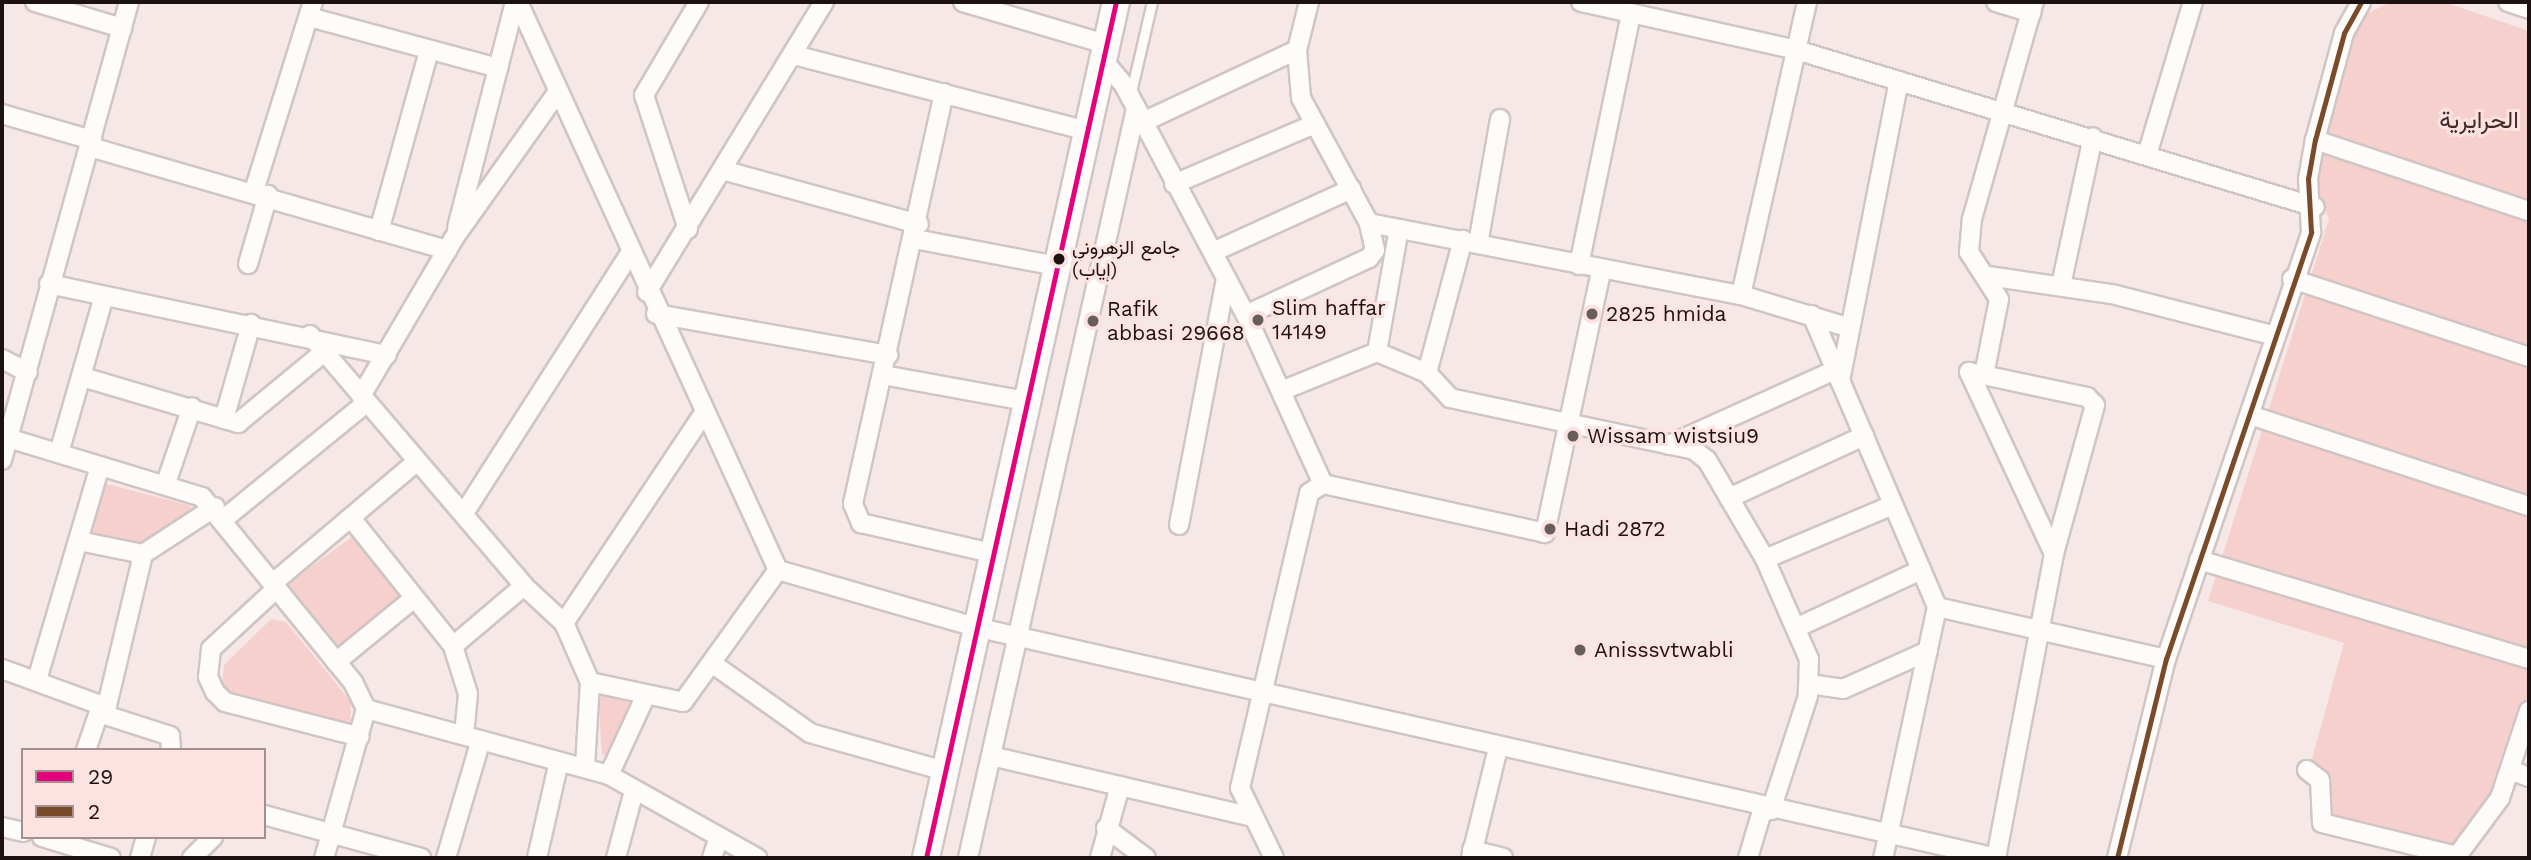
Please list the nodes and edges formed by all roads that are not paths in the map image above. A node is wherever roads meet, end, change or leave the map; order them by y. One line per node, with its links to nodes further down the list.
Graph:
1 (35, 2): 20 (street)
2 (129, 2): 20 (street)
3 (517, 2): 26 (street); 28 (street)
4 (699, 2): 47 (street)
5 (824, 2): 25 (street)
6 (963, 2): 24 (street)
7 (1116, 2): 24 (main road)
8 (1152, 2): 31 (lane)
9 (1309, 2): 22 (street)
10 (1581, 2): 19 (street)
11 (1807, 2): 21 (street)
12 (1996, 2): 16 (street)
13 (2193, 2): 39 (street)
14 (2361, 2): 37 (street)
15 (2508, 2): 18 (street)
16 (2033, 7): 30 (street)
17 (311, 9): 23 (street); 43 (street)
18 (2529, 9)
19 (1644, 10): 21 (street); 56 (street)
20 (122, 28): 38 (street)
21 (1793, 49): 27 (street); 65 (street)
22 (1297, 50): 31 (street); 34 (street)
23 (429, 51): 26 (street); 49 (street)
24 (1105, 52): 31 (street); 35 (main road)
25 (794, 55): 29 (street); 40 (street)
26 (498, 68): 52 (street)
27 (1899, 81): 30 (street); 71 (street)
28 (557, 93): 52 (street); 54 (street)
29 (944, 93): 35 (street); 50 (street)
30 (2001, 107): 36 (street); 59 (street)
31 (1136, 109): 41 (street); 126 (street)
32 (2, 114): 38 (street)
33 (1500, 119): 51 (street)
34 (1315, 124): 41 (street); 42 (street)
35 (1087, 131): 57 (main road)
36 (2093, 137): 39 (street); 63 (street)
37 (2315, 140): 44 (street); 45 (street)
38 (91, 143): 43 (street); 62 (street)
39 (2147, 155): 44 (street)
40 (726, 171): 47 (street); 50 (street)
41 (1174, 184): 53 (street)
42 (1350, 190): 46 (street); 53 (street)
43 (261, 193): 49 (street); 55 (street)
44 (2315, 207): 61 (street)
45 (2529, 211)
46 (1369, 223): 48 (street); 68 (street)
47 (688, 229): 64 (street)
48 (1399, 229): 51 (street); 75 (street)
49 (379, 231): 52 (street)
50 (917, 232): 57 (street); 77 (street)
51 (1470, 242): 56 (street); 81 (street)
52 (451, 244): 76 (street)
53 (1213, 252): 60 (street)
54 (629, 255): 64 (street); 107 (street)
55 (248, 264)
56 (1579, 265): 58 (street)
57 (1056, 266): 88 (main road)
58 (1601, 272): 65 (street); 93 (street)
59 (1988, 276): 63 (street); 84 (street)
60 (1226, 279): 68 (street); 109 (street)
61 (2292, 279): 73 (street); 78 (street)
62 (49, 284): 66 (street); 80 (street)
63 (2061, 285): 73 (street)
64 (647, 292): 67 (street)
65 (1741, 295): 69 (street)
66 (104, 296): 70 (street); 85 (street)
67 (656, 314): 77 (street); 90 (street)
68 (1246, 315): 86 (street)
69 (1812, 316): 71 (street); 83 (street)
70 (251, 324): 72 (street); 92 (street)
71 (1847, 327): 83 (street)
72 (310, 335): 74 (street); 76 (street)
73 (2276, 336): 91 (street)
74 (324, 352): 87 (street); 92 (street)
75 (1377, 352): 81 (street); 86 (street)
76 (387, 355): 87 (street)
77 (888, 355): 82 (street)
78 (2529, 357)
79 (2, 359): 80 (street)
80 (28, 372): 95 (street)
81 (1427, 373): 93 (street)
82 (883, 375): 88 (street); 111 (street)
83 (1838, 375): 94 (street); 96 (street)
84 (1984, 375): 113 (street); 113 (street)
85 (86, 379): 89 (street); 97 (street)
86 (1281, 391): 102 (street)
87 (363, 399): 99 (street); 106 (street)
88 (1026, 401): 111 (main road)
89 (192, 407): 92 (street); 101 (street)
90 (704, 413): 116 (street); 122 (street)
91 (2250, 415): 105 (street); 115 (street)
92 (224, 419)
93 (1569, 425): 96 (street); 102 (street)
94 (1864, 436): 103 (street); 104 (street)
95 (8, 438): 97 (street); 98 (street)
96 (1669, 445): 103 (street)
97 (59, 453): 100 (street)
98 (2, 460)
99 (416, 462): 107 (street); 108 (street)
100 (100, 466): 101 (street); 110 (street)
101 (166, 483): 106 (street)
102 (1323, 484): 137 (street)
103 (1729, 498): 114 (street)
104 (1893, 505): 114 (street); 117 (street)
105 (2529, 506)
106 (220, 513): 112 (street); 118 (street)
107 (464, 513): 119 (street)
108 (351, 518): 118 (street); 120 (street)
109 (1179, 525)
110 (79, 541): 112 (street); 134 (street)
111 (992, 552): 123 (main road)
112 (143, 554): 140 (street)
113 (2054, 554): 125 (street)
114 (1765, 559): 124 (street)
115 (2199, 560): 129 (street); 130 (street)
116 (778, 570): 123 (street); 132 (street)
117 (1922, 570): 121 (street); 124 (street)
118 (275, 586): 131 (street); 143 (street)
119 (524, 586): 122 (street); 127 (street)
120 (413, 599): 127 (street); 131 (street)
121 (1937, 607): 125 (street); 128 (street)
122 (564, 624): 135 (street)
123 (975, 627): 126 (street); 152 (main road)
124 (1798, 627): 136 (street)
125 (2044, 631): 129 (street); 189 (street)
126 (1018, 636): 137 (street); 148 (street)
127 (453, 646): 142 (street)
128 (1928, 651): 136 (street); 164 (street)
129 (2166, 659): 190 (street)
130 (2529, 659)
131 (336, 662): 139 (street)
132 (713, 664): 138 (street); 152 (street)
133 (2, 669): 134 (street)
134 (37, 680): 140 (street)
135 (590, 682): 138 (street); 150 (street)
136 (1809, 684): 157 (street)
137 (1263, 689): 147 (street); 159 (street)
138 (645, 697): 154 (street)
139 (366, 709): 142 (street); 143 (street)
140 (105, 710): 145 (street); 146 (street)
141 (2529, 711): 153 (street)
142 (464, 735): 144 (street)
143 (360, 737): 162 (street)
144 (481, 740): 149 (street); 176 (street)
145 (87, 748)
146 (171, 748)
147 (1498, 748): 157 (street); 170 (street)
148 (991, 756): 155 (street); 182 (street)
149 (559, 761): 150 (street); 177 (street)
150 (585, 766): 154 (street)
151 (2307, 770): 153 (street)
152 (945, 771): 181 (main road)
153 (2521, 774)
154 (609, 775): 156 (street)
155 (1120, 786): 159 (street); 161 (street)
156 (635, 791): 168 (street); 178 (street)
157 (1767, 809): 164 (street); 187 (street)
158 (266, 815): 162 (street)
159 (1254, 817): 185 (street)
160 (2, 827): 163 (street)
161 (1106, 828): 183 (street); 184 (street)
162 (332, 831): 169 (street); 174 (street)
163 (21, 832)
164 (1888, 837): 188 (street); 189 (street)
165 (54, 839): 171 (street)
166 (145, 839): 172 (street)
167 (211, 839): 173 (street)
168 (718, 839): 179 (street); 180 (street)
169 (391, 854): 175 (street)
170 (1472, 854): 186 (street)
171 (111, 858)
172 (140, 858)
173 (192, 858)
174 (324, 858)
175 (421, 858)
176 (446, 858)
177 (537, 858)
178 (616, 858)
179 (712, 858)
180 (757, 858)
181 (926, 858)
182 (968, 858)
183 (1100, 858)
184 (1146, 858)
185 (1274, 858)
186 (1503, 858)
187 (1748, 858)
188 (1883, 858)
189 (1996, 858)
190 (2117, 858)

